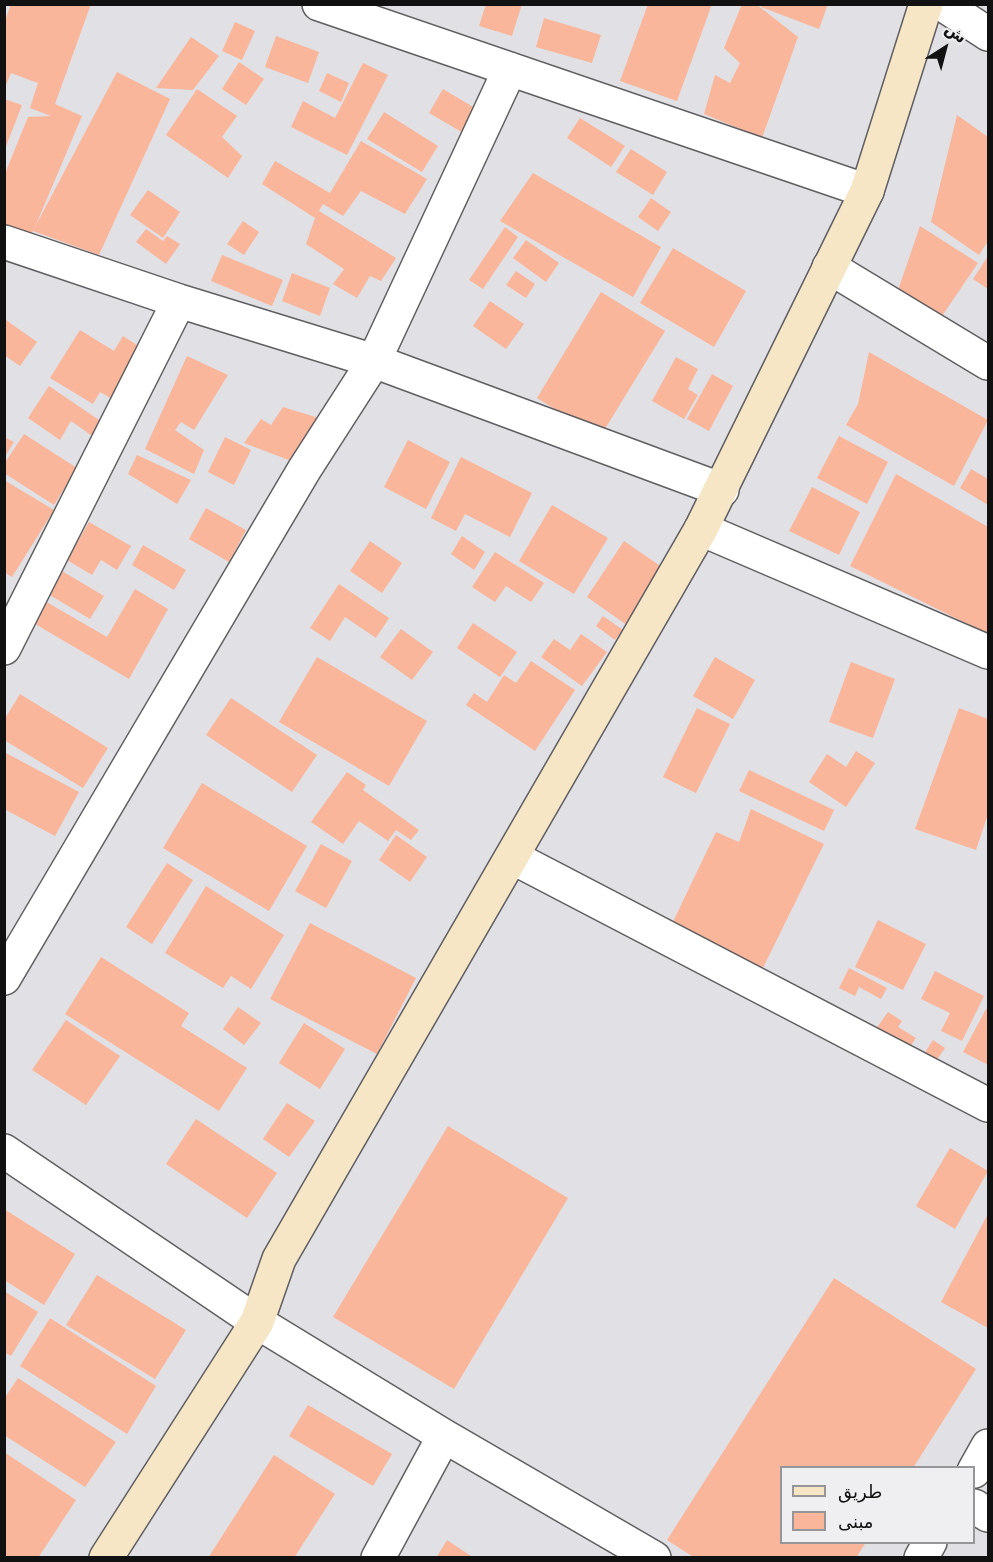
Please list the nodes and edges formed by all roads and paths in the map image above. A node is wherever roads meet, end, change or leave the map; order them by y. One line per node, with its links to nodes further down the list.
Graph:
1 (319, 4): 5 (street)
2 (926, 4): 6 (main road)
3 (942, 4): 4 (street)
4 (988, 34)
5 (510, 69): 6 (street); 10 (street)
6 (867, 190): 8 (main road)
7 (4, 242): 9 (street)
8 (829, 267): 11 (street); 12 (main road)
9 (179, 301): 10 (street); 14 (street)
10 (374, 361): 12 (street); 17 (street)
11 (988, 363)
12 (722, 490): 13 (main road)
13 (701, 529): 15 (street); 16 (main road)
14 (4, 648)
15 (988, 652)
16 (512, 857): 18 (street); 20 (main road)
17 (4, 978)
18 (988, 1105)
19 (4, 1151): 20 (street)
20 (257, 1323): 21 (street); 27 (main road)
21 (444, 1436): 28 (street); 29 (street)
22 (988, 1446): 23 (street)
23 (975, 1469)
24 (975, 1507): 25 (street)
25 (988, 1515)
26 (929, 1544): 30 (street)
27 (106, 1557)
28 (378, 1557)
29 (654, 1557)
30 (921, 1557)

